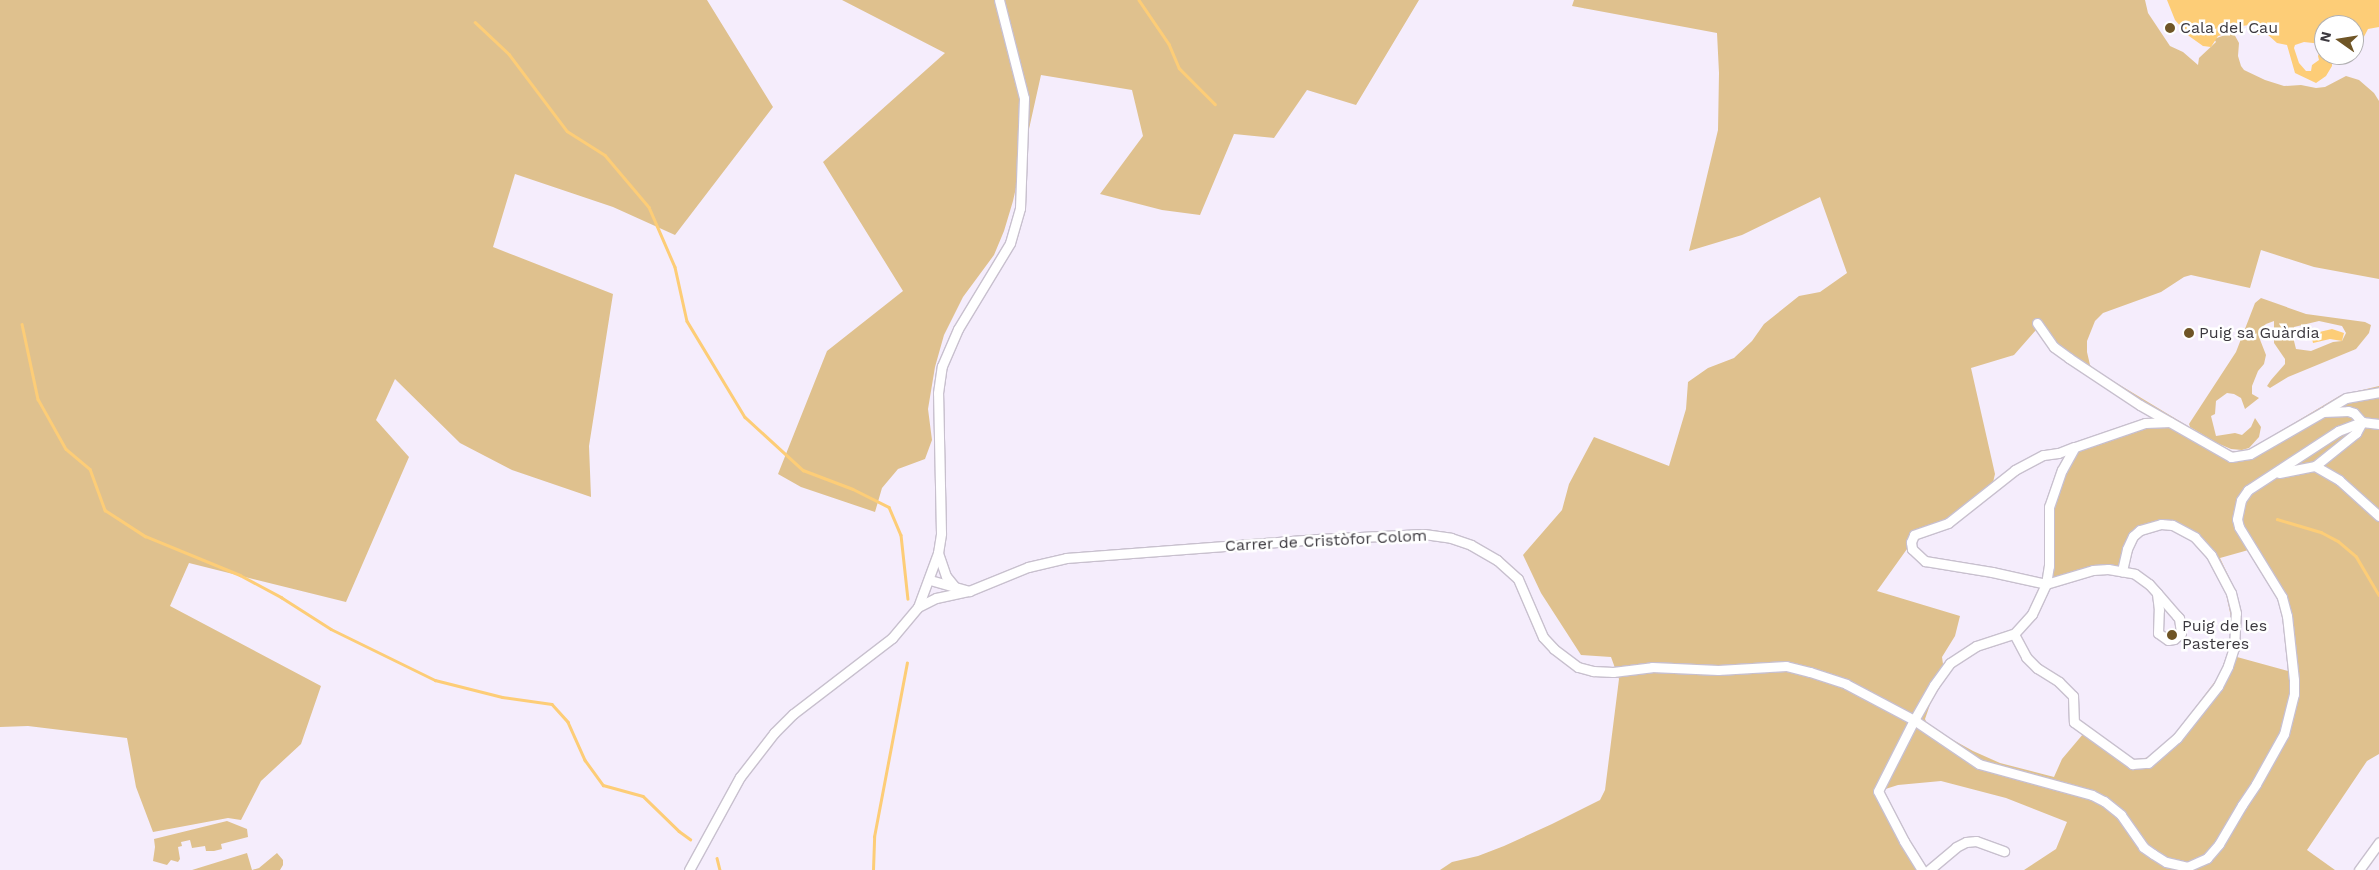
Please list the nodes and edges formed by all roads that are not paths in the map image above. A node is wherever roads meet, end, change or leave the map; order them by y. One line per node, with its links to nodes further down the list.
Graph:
1 (999, 0): 12 (street)
2 (2037, 323): 5 (street)
3 (2379, 392): 4 (street)
4 (2323, 412): 5 (street); 6 (street)
5 (2170, 422): 8 (street)
6 (2362, 422): 7 (street, Carrer de Cristòfor Colom); 9 (street); 10 (street, Carrer de Cristòfor Colom)
7 (2379, 424)
8 (2075, 447): 15 (street); 15 (street)
9 (2315, 466): 10 (street); 11 (street)
10 (2272, 474): 20 (street, Carrer de Cristòfor Colom)
11 (2379, 516)
12 (938, 553): 14 (street); 16 (street)
13 (2122, 571): 15 (street); 17 (street); 19 (street)
14 (929, 583): 16 (street); 18 (street)
15 (2046, 584): 19 (street)
16 (953, 590): 18 (street, Carrer de Cristòfor Colom); 20 (street, Carrer de Cristòfor Colom)
17 (2157, 593): 17 (street)
18 (918, 607): 23 (street)
19 (2014, 634): 20 (street)
20 (1914, 720): 24 (street)
21 (2379, 842): 26 (street)
22 (2004, 851): 25 (street)
23 (689, 870)
24 (1922, 870)
25 (1929, 870)
26 (2359, 870)

